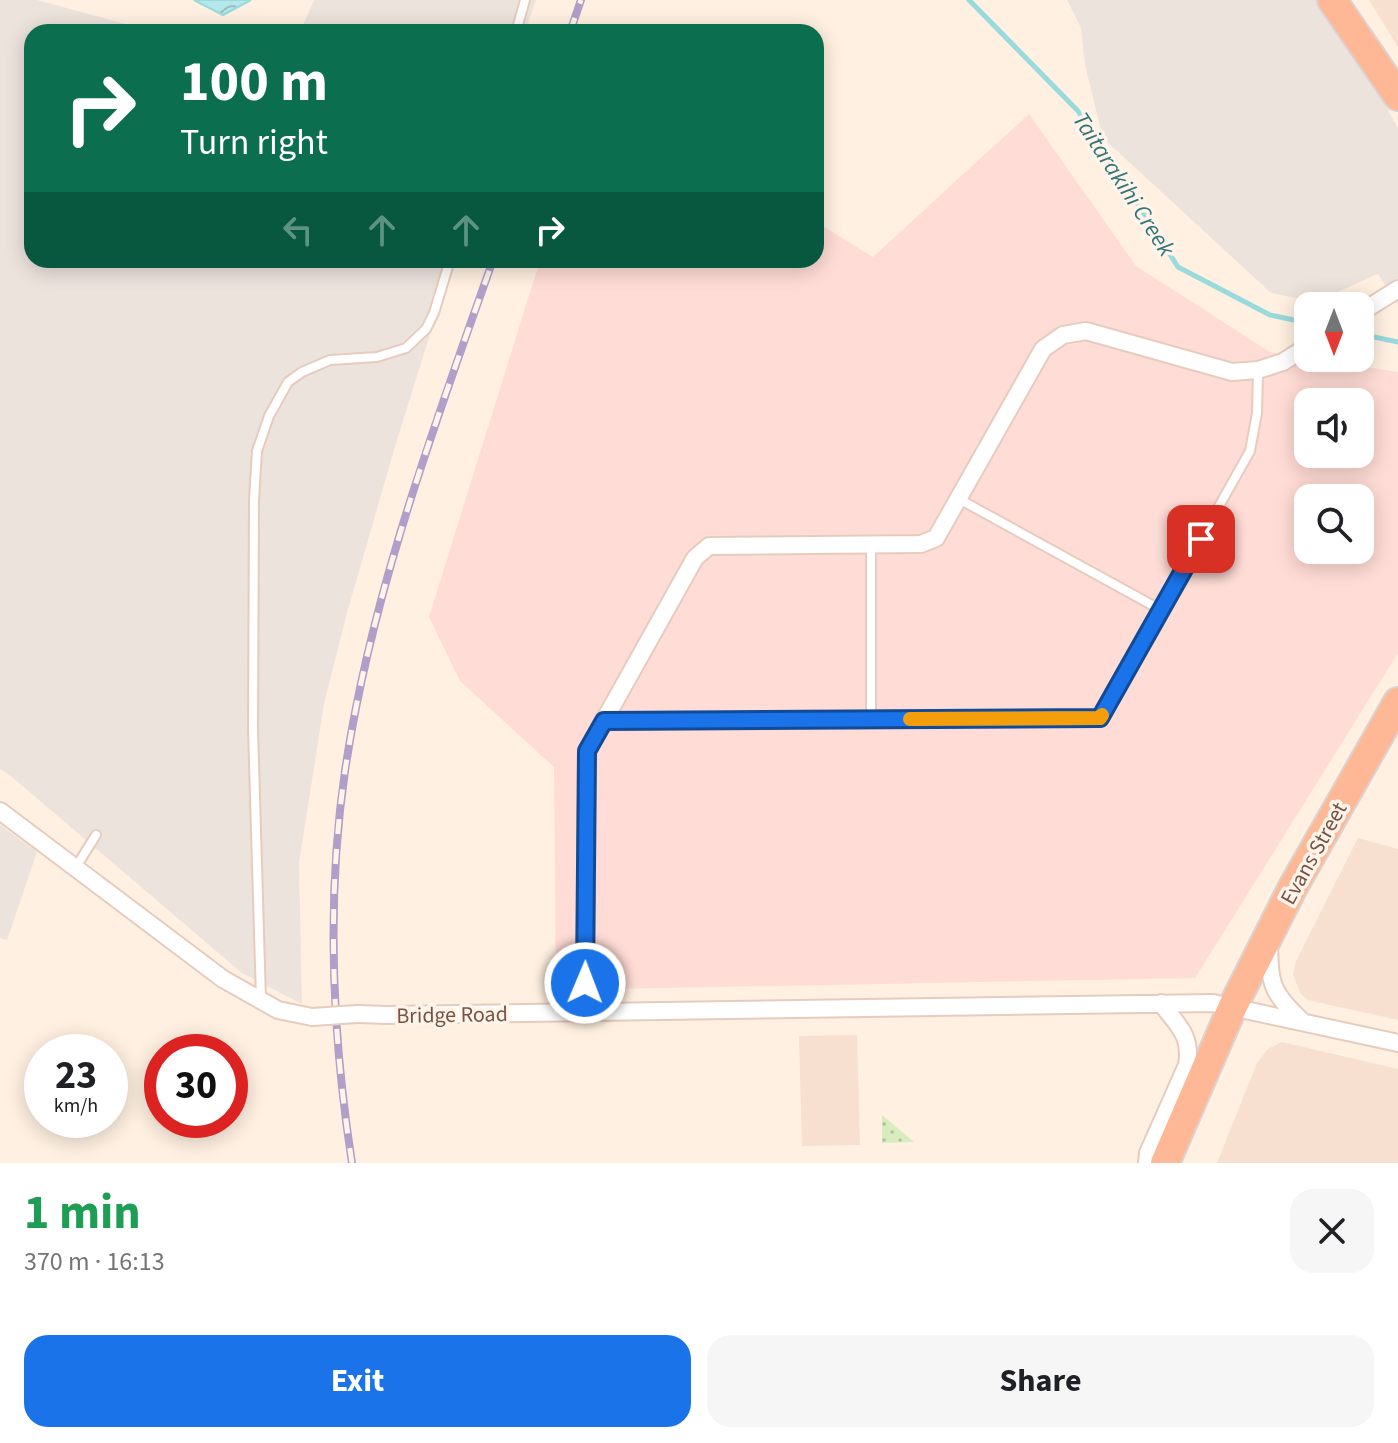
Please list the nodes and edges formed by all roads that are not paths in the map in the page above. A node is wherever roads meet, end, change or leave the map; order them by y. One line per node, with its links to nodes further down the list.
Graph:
1 (525, 0): 3 (lane)
2 (1332, 0): 4 (highway)
3 (518, 24)
4 (1398, 96)
5 (448, 268): 20 (lane)
6 (1398, 289): 7 (street)
7 (1374, 304)
8 (1294, 355): 9 (street)
9 (1258, 370): 10 (street); 12 (lane)
10 (959, 499): 11 (street); 12 (lane)
11 (871, 545): 14 (lane); 15 (street)
12 (1161, 610): 14 (lane)
13 (1398, 702): 19 (highway, Evans Street)
14 (871, 719): 15 (lane)
15 (604, 721): 23 (street)
16 (0, 811): 18 (street, Bridge Road)
17 (96, 835): 18 (lane)
18 (75, 868): 20 (street, Bridge Road)
19 (1269, 934): 22 (highway, Evans Street); 24 (street)
20 (261, 1001): 23 (street, Bridge Road, bridge)
21 (1161, 1003): 22 (street, Bridge Road); 23 (street, Bridge Road); 26 (street)
22 (1233, 1006): 24 (street, Bridge Road); 27 (highway, Evans Street)
23 (585, 1012)
24 (1304, 1022): 25 (street, Bridge Road)
25 (1398, 1043)
26 (1147, 1163)
27 (1165, 1163)

